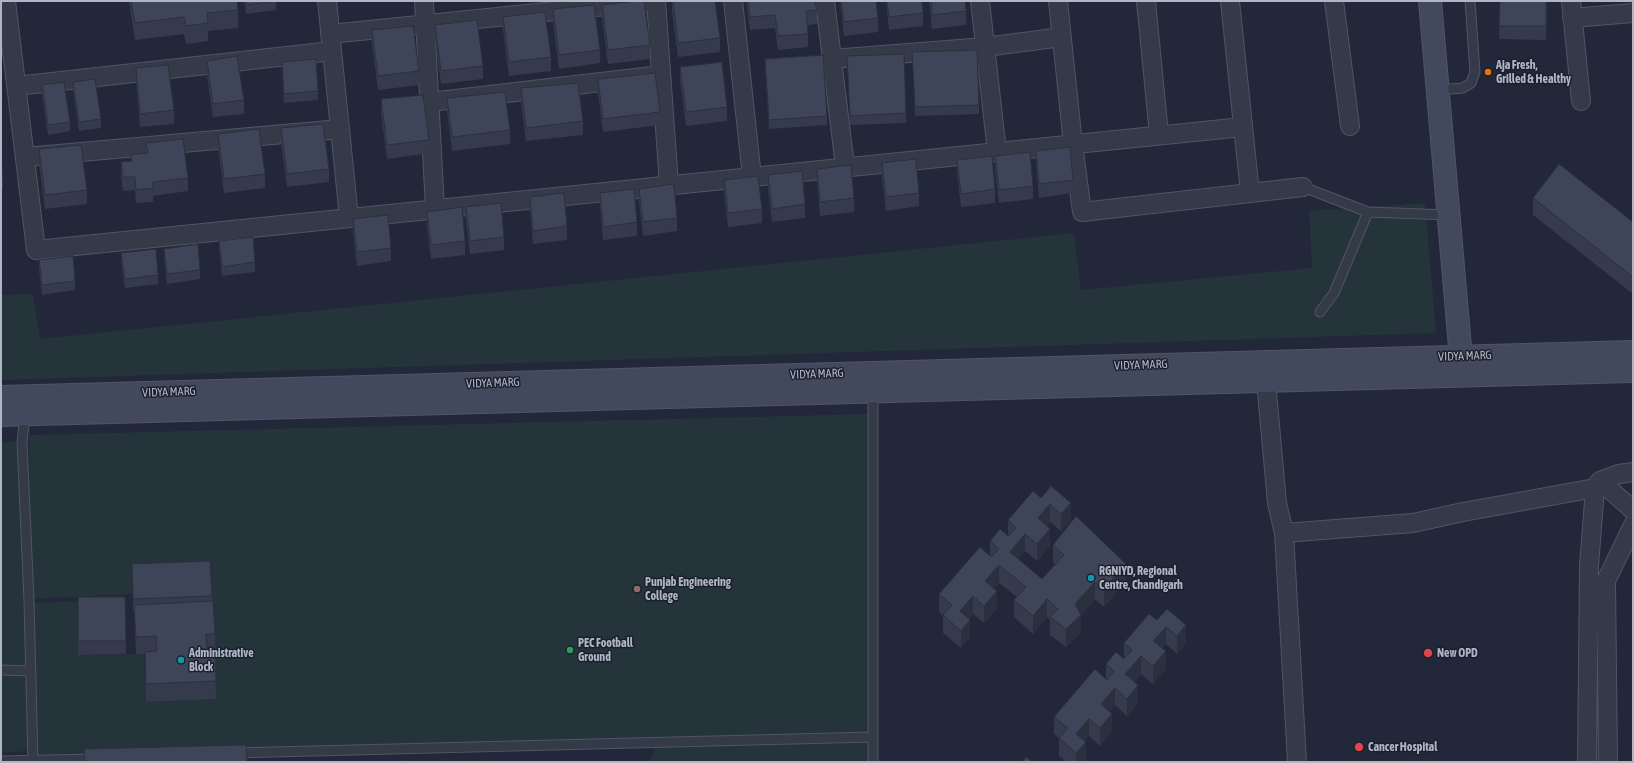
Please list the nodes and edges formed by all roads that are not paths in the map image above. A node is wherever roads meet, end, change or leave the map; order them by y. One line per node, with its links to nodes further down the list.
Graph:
1 (6, 1): 22 (street)
2 (327, 1): 18 (street)
3 (424, 1): 16 (street)
4 (655, 1): 16 (street); 21 (street)
5 (733, 1): 34 (street)
6 (825, 1): 20 (street)
7 (980, 1): 19 (street)
8 (1058, 1): 17 (street)
9 (1146, 1): 29 (street)
10 (1230, 1): 27 (street)
11 (1334, 1): 26 (street)
12 (1430, 1): 23 (main road)
13 (1470, 1): 23 (lane)
14 (1572, 9): 15 (street); 24 (street)
15 (1633, 13)
16 (426, 24): 18 (street); 25 (street)
17 (1062, 37): 19 (street); 30 (street)
18 (331, 43): 22 (street); 28 (street)
19 (985, 47): 20 (street); 31 (street)
20 (832, 59): 33 (street)
21 (661, 75): 25 (street); 35 (street)
22 (16, 86): 32 (street)
23 (1438, 90): 40 (main road)
24 (1581, 101)
25 (430, 102): 38 (street)
26 (1350, 126)
27 (1243, 127): 29 (street); 37 (street)
28 (340, 129): 32 (street); 41 (street)
29 (1159, 135): 30 (street)
30 (1073, 144): 31 (street); 37 (street)
31 (997, 152): 33 (street)
32 (24, 157): 41 (street)
33 (845, 168): 34 (street)
34 (752, 177): 35 (street)
35 (669, 186): 38 (street)
36 (1303, 187): 37 (street); 39 (lane)
37 (1250, 193)
38 (436, 209): 41 (street)
39 (1368, 212): 40 (lane); 42 (lane)
40 (1449, 215): 44 (main road)
41 (349, 218)
42 (1320, 312)
43 (1633, 352): 44 (main road, VIDYA MARG)
44 (1462, 366): 45 (main road, VIDYA MARG); 46 (main road, VIDYA MARG); 49 (main road, VIDYA MARG)
45 (1633, 371)
46 (1266, 381): 47 (main road, VIDYA MARG); 55 (street)
47 (873, 392): 49 (main road, VIDYA MARG); 62 (lane)
48 (1, 397): 49 (main road, VIDYA MARG)
49 (24, 405): 50 (main road, VIDYA MARG); 59 (lane)
50 (1, 415)
51 (1633, 472): 52 (street)
52 (1597, 485): 53 (street); 55 (street); 56 (street)
53 (1633, 510)
54 (1633, 525): 57 (street)
55 (1284, 533): 69 (street)
56 (1589, 566): 57 (street); 60 (street)
57 (1606, 581): 61 (street)
58 (1, 670): 59 (lane)
59 (31, 671): 67 (lane)
60 (1587, 718): 61 (street); 70 (street)
61 (1609, 720): 71 (street)
62 (873, 737): 64 (lane); 68 (lane)
63 (225, 754): 64 (lane)
64 (260, 757)
65 (108, 759): 67 (lane)
66 (1, 762): 67 (lane)
67 (33, 762)
68 (873, 762)
69 (1297, 762)
70 (1587, 762)
71 (1608, 762)

